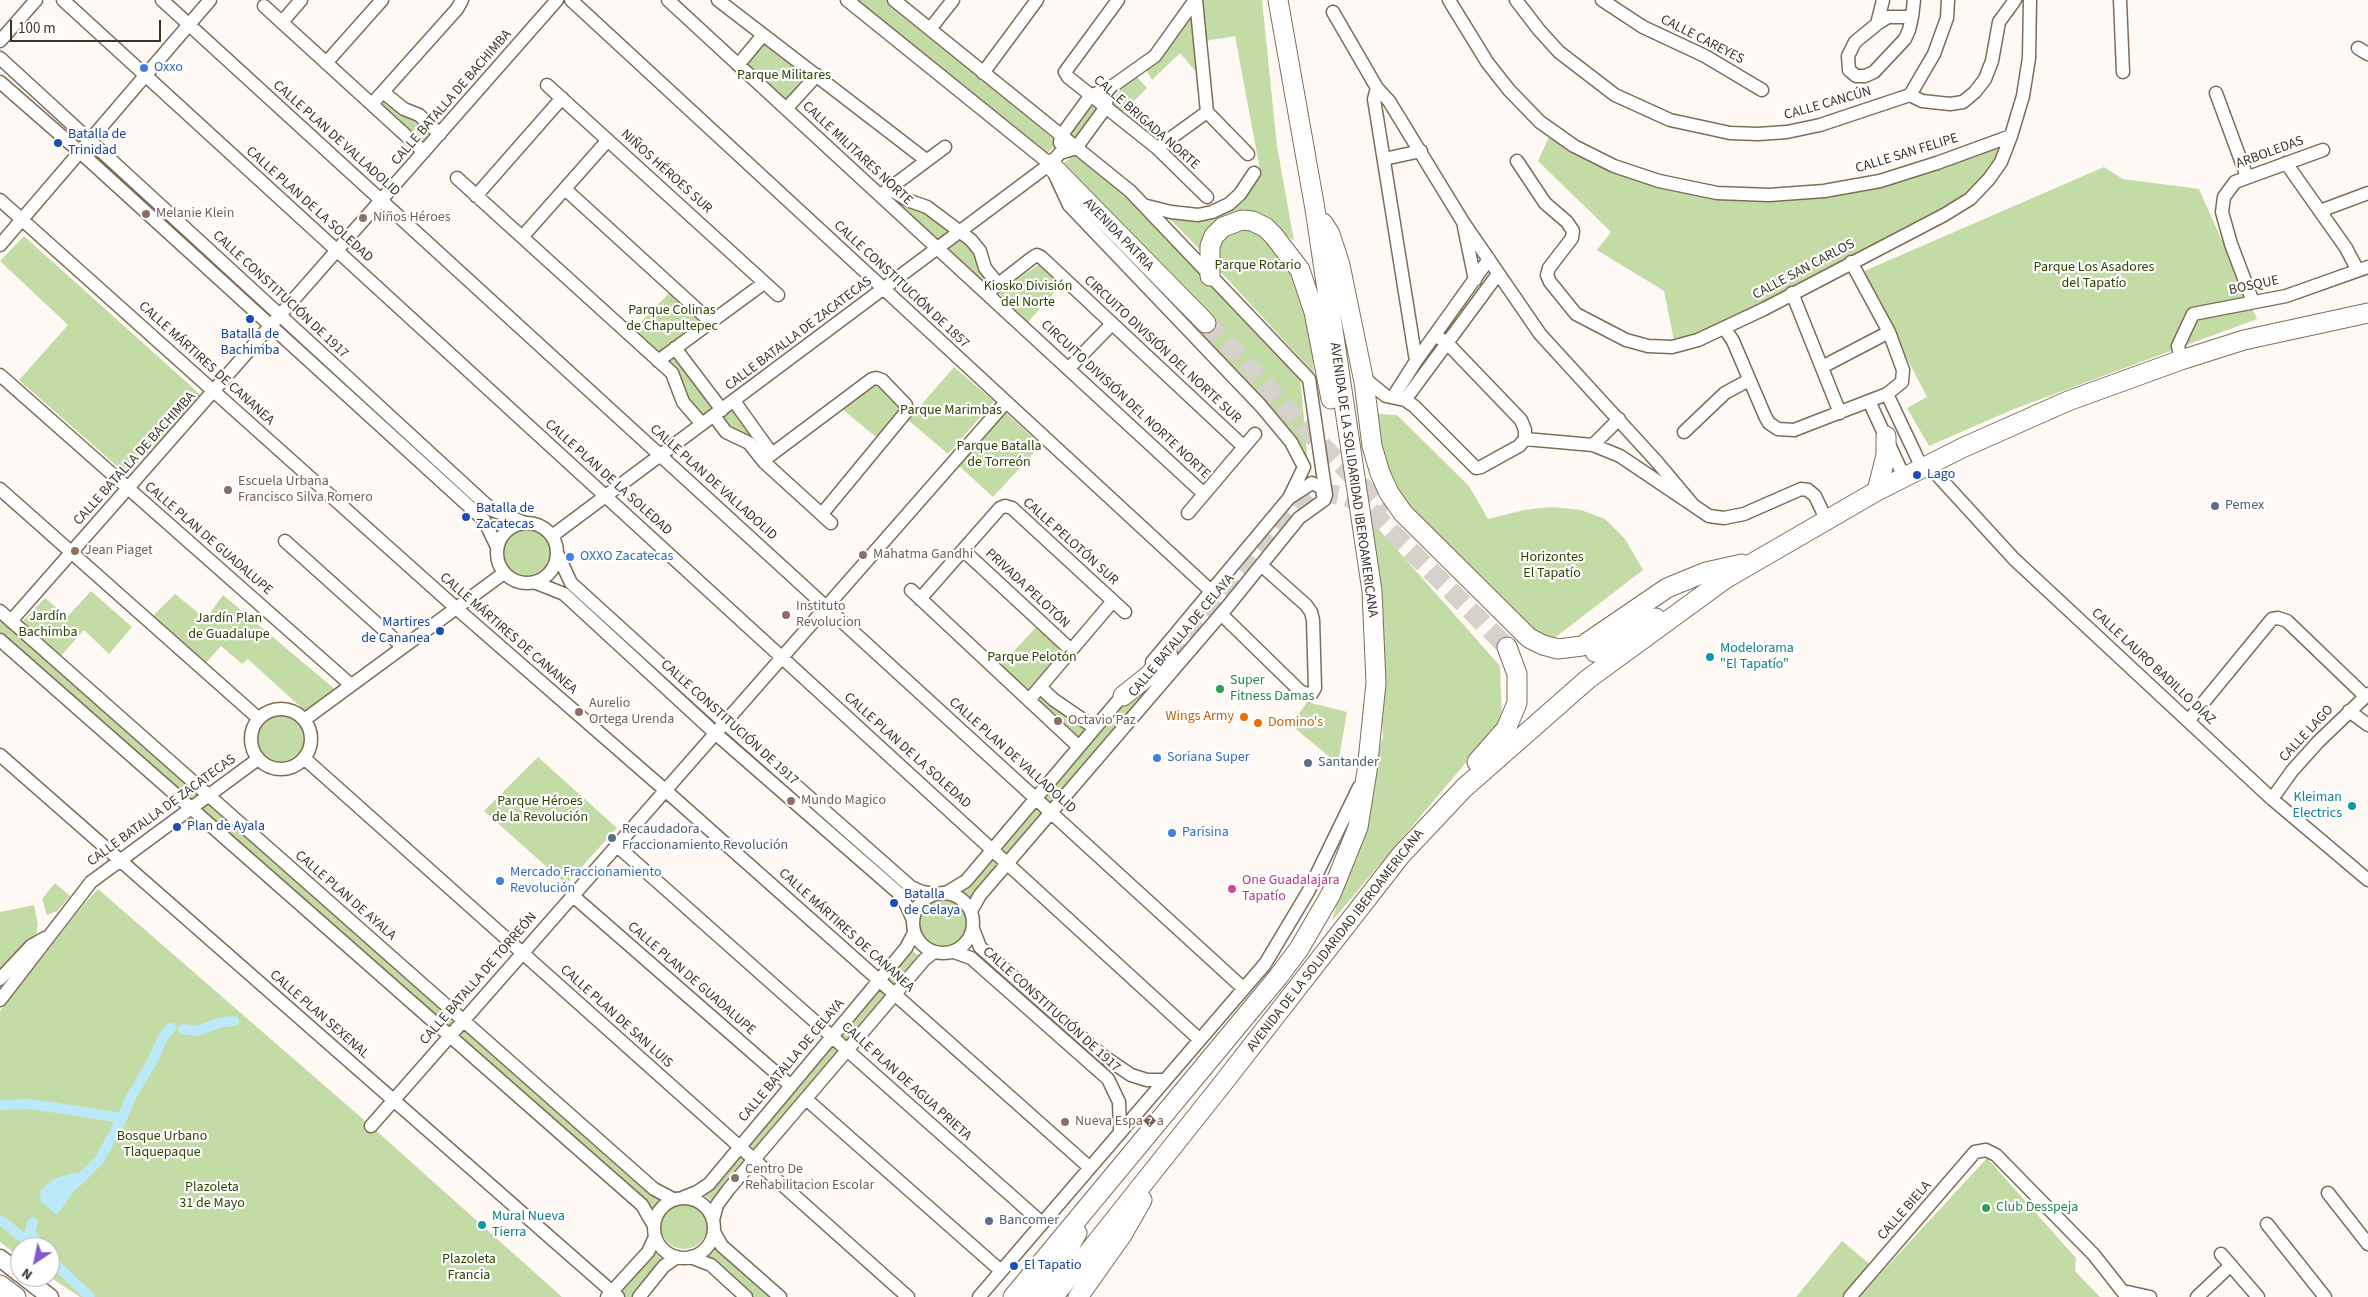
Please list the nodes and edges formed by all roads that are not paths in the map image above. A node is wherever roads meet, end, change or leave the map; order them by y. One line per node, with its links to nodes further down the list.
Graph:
1 (36, 0): 36 (street)
2 (63, 0): 42 (street, CALLE PLAN DE LA SOLEDAD)
3 (162, 0): 32 (street, CALLE PLAN DE VALLADOLID)
4 (210, 0): 32 (street)
5 (301, 0): 31 (street)
6 (382, 0): 38 (street)
7 (462, 0): 49 (street)
8 (557, 0): 58 (street, CALLE BATALLA DE BACHIMBA)
9 (571, 0): 104 (street, CALLE CONSTITUCIÓN DE 1857)
10 (668, 0): 39 (street, CALLE MILITARES NORTE)
11 (718, 0): 35 (street)
12 (847, 0): 71 (street, AVENIDA PATRIA)
13 (894, 0): 34 (street)
14 (953, 0): 34 (street)
15 (1037, 0): 41 (street)
16 (1118, 0): 51 (street, CALLE BRIGADA NORTE)
17 (1195, 0): 47 (street); 57 (street)
18 (1278, 0): 87 (highway, AVENIDA DE LA SOLIDARIDAD IBEROAMERICANA)
19 (1449, 0): 60 (street, CALLE SAN FELIPE)
20 (1516, 0): 52 (street, CALLE CANCÚN)
21 (1602, 0): 48 (street, CALLE CAREYES)
22 (1883, 0): 33 (street)
23 (1914, 0): 30 (street)
24 (1948, 0): 52 (street)
25 (2015, 0): 52 (street)
26 (2030, 0): 60 (street)
27 (2120, 0): 40 (street)
28 (264, 6): 31 (street)
29 (1333, 12): 46 (street)
30 (1912, 17): 33 (street); 33 (street)
31 (282, 22): 38 (street)
32 (189, 24): 42 (street); 85 (street, CALLE PLAN DE VALLADOLID)
33 (1876, 24)
34 (930, 29): 41 (street)
35 (763, 34): 39 (street); 43 (street)
36 (0, 41)
37 (0, 58): 61 (street, CALLE CONSTITUCIÓN DE 1917)
38 (326, 63): 54 (street)
39 (738, 65): 56 (street, CALLE MILITARES NORTE)
40 (2123, 72)
41 (983, 73): 59 (street)
42 (146, 75): 61 (street); 95 (street, CALLE PLAN DE LA SOLEDAD)
43 (816, 75): 56 (street); 72 (street)
44 (0, 82): 68 (street, CALLE CONSTITUCIÓN DE 1917)
45 (547, 85): 53 (street, NIÑOS HÉROES SUR)
46 (1377, 88): 67 (street); 73 (street)
47 (1107, 90): 51 (street); 55 (street)
48 (1762, 90)
49 (383, 92): 54 (street); 58 (street)
50 (2216, 94): 77 (street)
51 (1091, 95): 55 (street, CALLE BRIGADA NORTE); 59 (street)
52 (1910, 95)
53 (562, 98): 62 (street, NIÑOS HÉROES SUR); 82 (street)
54 (372, 104): 69 (street)
55 (1106, 107): 64 (street); 65 (street, CALLE BRIGADA NORTE)
56 (786, 110): 80 (street, CALLE MILITARES NORTE)
57 (1207, 112): 65 (street); 70 (street)
58 (440, 134): 69 (street, CALLE BATALLA DE BACHIMBA)
59 (1061, 136): 64 (street); 71 (street)
60 (2011, 136): 97 (street, CALLE SAN CARLOS)
61 (90, 140): 68 (street); 110 (street, CALLE CONSTITUCIÓN DE 1917)
62 (608, 140): 79 (street); 102 (street, NIÑOS HÉROES SUR)
63 (945, 147): 72 (street)
64 (1076, 148): 71 (street, CALLE BATALLA DE ZACATECAS); 86 (street)
65 (1157, 148): 83 (street, CALLE BRIGADA NORTE)
66 (2323, 150): 75 (street, ARBOLEDAS)
67 (1421, 151): 73 (street); 90 (street)
68 (80, 152): 89 (street); 114 (street, CALLE CONSTITUCIÓN DE 1917)
69 (424, 152): 85 (street, CALLE BATALLA DE BACHIMBA)
70 (1248, 154)
71 (1055, 159): 91 (street, CALLE BATALLA DE ZACATECAS); 112 (highway); 157 (street, AVENIDA PATRIA)
72 (926, 160): 80 (street)
73 (1384, 160): 122 (street)
74 (1517, 161): 115 (street, CALLE SAN CARLOS)
75 (2286, 163): 77 (street, ARBOLEDAS); 88 (street)
76 (1254, 173): 86 (street)
77 (2247, 177): 108 (street, ARBOLEDAS)
78 (457, 178): 82 (street)
79 (565, 189): 92 (street); 111 (street)
80 (884, 192): 91 (street); 94 (street, CALLE MILITARES NORTE)
81 (2368, 192): 88 (street)
82 (476, 196): 92 (street)
83 (1207, 197)
84 (0, 200): 89 (street, CALLE MÁRTIRES DE CANANEA)
85 (382, 201): 95 (street, CALLE BATALLA DE BACHIMBA); 146 (street, CALLE PLAN DE VALLADOLID)
86 (1143, 205): 100 (street)
87 (1315, 208): 127 (highway); 143 (highway, AVENIDA DE LA SOLIDARIDAD IBEROAMERICANA)
88 (2320, 211): 98 (street)
89 (22, 220): 93 (street); 128 (street, CALLE MÁRTIRES DE CANANEA)
90 (1464, 222): 96 (street); 101 (street)
91 (958, 232): 94 (street, CALLE BATALLA DE ZACATECAS); 103 (street)
92 (523, 236): 121 (street)
93 (0, 246)
94 (938, 248): 104 (street, CALLE BATALLA DE ZACATECAS); 105 (street, CIRCUITO DIVISIÓN DEL NORTE NORTE)
95 (338, 251): 110 (street, CALLE BATALLA DE BACHIMBA); 156 (street, CALLE PLAN DE LA SOLEDAD)
96 (1489, 259): 99 (street); 101 (street)
97 (1851, 262): 106 (street, CALLE SAN CARLOS); 116 (street)
98 (2363, 268): 108 (street, BOSQUE)
99 (1498, 274): 118 (street); 137 (street)
100 (1210, 276): 143 (highway); 158 (street)
101 (1475, 280): 117 (street)
102 (764, 282): 107 (street, NIÑOS HÉROES SUR); 111 (street)
103 (998, 284): 105 (street); 113 (street, CIRCUITO DIVISIÓN DEL NORTE SUR)
104 (884, 289): 131 (street, CALLE BATALLA DE ZACATECAS); 133 (street, CALLE CONSTITUCIÓN DE 1857)
105 (986, 293): 124 (street, CIRCUITO DIVISIÓN DEL NORTE NORTE)
106 (1792, 293): 115 (street, CALLE SAN CARLOS); 123 (street)
107 (778, 294)
108 (2253, 302): 120 (street, BOSQUE)
109 (2368, 313): 120 (highway, AVENIDA DE LA SOLIDARIDAD IBEROAMERICANA)
110 (281, 316): 114 (street, CALLE BATALLA DE BACHIMBA); 163 (street, CALLE CONSTITUCIÓN DE 1917)
111 (711, 322): 119 (street)
112 (1206, 323)
113 (1112, 324): 124 (street); 145 (street, CIRCUITO DIVISIÓN DEL NORTE SUR)
114 (272, 327): 128 (street, CALLE BATALLA DE BACHIMBA); 168 (street, CALLE CONSTITUCIÓN DE 1917)
115 (1725, 329): 126 (street)
116 (1889, 332): 123 (street); 129 (street)
117 (1436, 335): 118 (street); 122 (street)
118 (1447, 343): 130 (street); 142 (street)
119 (675, 348): 121 (street); 135 (street)
120 (2181, 360): 149 (highway, AVENIDA DE LA SOLIDARIDAD IBEROAMERICANA)
121 (658, 361): 138 (street)
122 (1416, 361): 130 (street)
123 (1822, 367): 134 (street)
124 (1069, 368): 155 (street, CIRCUITO DIVISIÓN DEL NORTE NORTE)
125 (0, 375): 153 (street, CALLE PLAN DE GUADALUPE)
126 (1749, 380): 134 (street); 139 (street)
127 (1364, 382): 130 (street); 136 (highway)
128 (214, 392): 153 (street, CALLE BATALLA DE BACHIMBA); 180 (street, CALLE MÁRTIRES DE CANANEA)
129 (1887, 394): 132 (street); 149 (street, CALLE LAURO BADILLO DÍAZ)
130 (1399, 399): 142 (street)
131 (734, 400): 135 (street, CALLE BATALLA DE ZACATECAS); 147 (street)
132 (1870, 401): 134 (street); 141 (street)
133 (1006, 402): 176 (street, CALLE CONSTITUCIÓN DE 1857); 179 (street, CALLE BATALLA DE TORREÓN)
134 (1840, 412)
135 (718, 413): 138 (street, CALLE BATALLA DE ZACATECAS); 147 (street)
136 (1367, 413): 165 (highway); 172 (highway)
137 (1619, 419): 144 (street); 148 (street)
138 (702, 424): 146 (street, CALLE BATALLA DE ZACATECAS)
139 (1684, 432)
140 (1256, 434): 145 (street)
141 (1886, 436): 151 (street); 154 (highway)
142 (1525, 439): 144 (street)
143 (1348, 442): 165 (highway, AVENIDA DE LA SOLIDARIDAD IBEROAMERICANA)
144 (1593, 444): 150 (street)
145 (1244, 447): 155 (street)
146 (660, 456): 156 (street, CALLE BATALLA DE ZACATECAS); 179 (street, CALLE PLAN DE VALLADOLID)
147 (768, 457): 160 (street); 160 (street)
148 (1657, 462): 150 (street); 159 (street)
149 (1925, 466): 151 (highway, AVENIDA DE LA SOLIDARIDAD IBEROAMERICANA); 198 (street, CALLE LAURO BADILLO DÍAZ)
150 (1645, 471): 159 (street)
151 (1904, 477): 154 (highway, AVENIDA DE LA SOLIDARIDAD IBEROAMERICANA)
152 (0, 489): 170 (street)
153 (128, 489): 170 (street, CALLE BATALLA DE BACHIMBA); 190 (street, CALLE PLAN DE GUADALUPE)
154 (1876, 492): 162 (highway, AVENIDA DE LA SOLIDARIDAD IBEROAMERICANA)
155 (1204, 493): 161 (street)
156 (606, 496): 166 (street, CALLE BATALLA DE ZACATECAS); 189 (street, CALLE PLAN DE LA SOLEDAD)
157 (1289, 498): 158 (street); 176 (street, CALLE BATALLA DE CELAYA)
158 (1324, 500): 173 (street, CALLE BATALLA DE CELAYA)
159 (1694, 506): 162 (street)
160 (820, 513): 164 (street)
161 (1188, 513)
162 (1827, 521): 172 (highway, AVENIDA DE LA SOLIDARIDAD IBEROAMERICANA)
163 (523, 522): 166 (street); 168 (street)
164 (831, 523)
165 (1361, 524): 207 (highway, AVENIDA DE LA SOLIDARIDAD IBEROAMERICANA)
166 (552, 536): 171 (street)
167 (284, 541): 186 (street)
168 (497, 547): 174 (street)
169 (963, 550): 177 (street, CALLE PELOTÓN SUR); 187 (street, PRIVADA PELOTÓN); 194 (street)
170 (72, 552): 184 (street, CALLE BATALLA DE BACHIMBA); 196 (street)
171 (558, 555): 175 (street); 199 (street, CALLE CONSTITUCIÓN DE 1917)
172 (1753, 562): 178 (highway, AVENIDA DE LA SOLIDARIDAD IBEROAMERICANA)
173 (1261, 565): 183 (street, CALLE BATALLA DE CELAYA); 183 (street)
174 (504, 572): 175 (street); 180 (street)
175 (534, 582): 202 (street, CALLE CONSTITUCIÓN DE 1917)
176 (1211, 591): 193 (street, CALLE BATALLA DE CELAYA)
177 (1113, 601): 182 (street, CALLE PELOTÓN SUR); 187 (street)
178 (1690, 604): 214 (highway, AVENIDA DE LA SOLIDARIDAD IBEROAMERICANA); 214 (highway)
179 (826, 607): 189 (street, CALLE BATALLA DE TORREÓN); 210 (street, CALLE PLAN DE VALLADOLID)
180 (456, 608): 186 (street); 208 (street, CALLE MÁRTIRES DE CANANEA)
181 (0, 611): 184 (street, CALLE PLAN DE AYALA)
182 (1125, 612)
183 (1221, 614): 213 (street, CALLE BATALLA DE CELAYA)
184 (11, 621): 209 (street, CALLE PLAN DE AYALA)
185 (0, 640): 212 (street)
186 (403, 647): 190 (street)
187 (1071, 650): 191 (street)
188 (1168, 656): 193 (highway)
189 (782, 657): 199 (street, CALLE BATALLA DE TORREÓN); 216 (street, CALLE PLAN DE LA SOLEDAD)
190 (351, 685): 197 (street)
191 (1040, 687): 194 (street); 201 (street)
192 (2366, 695): 195 (street, CALLE LAGO); 198 (street)
193 (1123, 696): 201 (street, CALLE BATALLA DE CELAYA)
194 (1029, 700): 203 (street)
195 (2349, 711): 200 (street); 211 (street, CALLE LAGO)
196 (258, 718): 197 (street); 206 (street)
197 (304, 720): 205 (street)
198 (2189, 720): 211 (street, CALLE LAURO BADILLO DÍAZ)
199 (724, 722): 202 (street, CALLE BATALLA DE TORREÓN); 220 (street, CALLE CONSTITUCIÓN DE 1917)
200 (2368, 725)
201 (1095, 728): 203 (street, CALLE BATALLA DE CELAYA)
202 (715, 733): 208 (street, CALLE BATALLA DE TORREÓN); 223 (street, CALLE CONSTITUCIÓN DE 1917)
203 (1080, 747): 210 (street, CALLE BATALLA DE CELAYA)
204 (0, 755): 217 (street, CALLE PLAN SEXENAL)
205 (304, 758): 206 (street); 228 (street, CALLE PLAN DE SAN LUIS)
206 (258, 760): 209 (street, CALLE BATALLA DE ZACATECAS)
207 (1367, 771): 231 (street); 251 (highway, AVENIDA DE LA SOLIDARIDAD IBEROAMERICANA)
208 (665, 790): 215 (street, CALLE BATALLA DE TORREÓN); 230 (street, CALLE MÁRTIRES DE CANANEA)
209 (210, 796): 212 (street, CALLE BATALLA DE ZACATECAS); 234 (street, CALLE PLAN DE AYALA)
210 (1036, 798): 213 (street, CALLE PLAN DE VALLADOLID); 216 (street, CALLE BATALLA DE CELAYA)
211 (2272, 799): 219 (street, CALLE LAURO BADILLO DÍAZ)
212 (192, 808): 217 (street, CALLE BATALLA DE ZACATECAS); 235 (street)
213 (1051, 812): 218 (street, CALLE BATALLA DE CELAYA); 231 (street, CALLE PLAN DE VALLADOLID)
214 (1430, 822): 246 (highway, AVENIDA DE LA SOLIDARIDAD IBEROAMERICANA)
215 (616, 845): 221 (street, CALLE BATALLA DE TORREÓN); 236 (street, CALLE PLAN DE AGUA PRIETA)
216 (992, 850): 218 (street, CALLE PLAN DE LA SOLEDAD); 220 (street, CALLE BATALLA DE CELAYA)
217 (121, 861): 225 (street, CALLE BATALLA DE ZACATECAS); 242 (street, CALLE PLAN SEXENAL)
218 (1007, 864): 222 (street, CALLE BATALLA DE CELAYA); 237 (street, CALLE PLAN DE LA SOLEDAD)
219 (2368, 880)
220 (940, 894): 222 (street); 223 (street)
221 (572, 895): 228 (street, CALLE BATALLA DE TORREÓN); 240 (street, CALLE PLAN DE GUADALUPE)
222 (971, 911): 224 (street)
223 (914, 927): 226 (street); 230 (street, CALLE BATALLA DE CELAYA)
224 (974, 929): 227 (street); 239 (street, CALLE CONSTITUCIÓN DE 1917)
225 (49, 936): 229 (street, CALLE BATALLA DE ZACATECAS); 233 (street, CALLE BATALLA DE ZACATECAS)
226 (934, 952): 227 (street); 232 (street)
227 (954, 952): 244 (street, CALLE CONSTITUCIÓN DE 1917)
228 (522, 953): 234 (street, CALLE BATALLA DE TORREÓN); 245 (street, CALLE PLAN DE SAN LUIS)
229 (0, 979)
230 (879, 981): 232 (street, CALLE MÁRTIRES DE CANANEA); 236 (street, CALLE BATALLA DE CELAYA)
231 (1243, 988): 237 (street)
232 (894, 994): 238 (street); 248 (street, CALLE MÁRTIRES DE CANANEA)
233 (0, 1000)
234 (464, 1020): 235 (street, CALLE BATALLA DE TORREÓN); 250 (street, CALLE PLAN DE AYALA)
235 (450, 1036): 242 (street, CALLE BATALLA DE TORREÓN); 255 (street)
236 (832, 1037): 238 (street, CALLE PLAN DE AGUA PRIETA); 240 (street, CALLE BATALLA DE CELAYA)
237 (1199, 1039): 239 (street)
238 (847, 1050): 241 (street); 252 (street, CALLE PLAN DE AGUA PRIETA)
239 (1163, 1080): 244 (street)
240 (791, 1086): 245 (street, CALLE BATALLA DE CELAYA)
241 (806, 1099): 247 (street); 263 (street)
242 (394, 1100): 243 (street, CALLE BATALLA DE TORREÓN); 267 (street, CALLE PLAN SEXENAL)
243 (371, 1126)
244 (1120, 1130): 248 (street)
245 (740, 1147): 247 (street, CALLE PLAN DE SAN LUIS); 250 (street, CALLE BATALLA DE CELAYA)
246 (1169, 1151): 277 (highway, AVENIDA DE LA SOLIDARIDAD IBEROAMERICANA); 278 (highway)
247 (754, 1159): 254 (street); 273 (street, CALLE PLAN DE SAN LUIS)
248 (1089, 1167): 252 (street)
249 (2328, 1193): 256 (street)
250 (679, 1198): 254 (street); 255 (street)
251 (1085, 1211): 275 (highway, AVENIDA DE LA SOLIDARIDAD IBEROAMERICANA); 276 (highway)
252 (1042, 1223): 263 (street)
253 (2267, 1224): 283 (street)
254 (713, 1226): 259 (street); 272 (street)
255 (654, 1231): 258 (street); 267 (street)
256 (2368, 1244)
257 (2220, 1254): 261 (street)
258 (677, 1257): 259 (street); 270 (street)
259 (690, 1257): 271 (street)
260 (0, 1258): 262 (main road)
261 (2231, 1265): 281 (street); 282 (street)
262 (10, 1266)
263 (1000, 1272): 274 (street)
264 (0, 1285): 268 (highway)
265 (37, 1287): 269 (main road)
266 (2125, 1294): 279 (street, CALLE BIELA); 280 (street)
267 (612, 1295)
268 (16, 1297)
269 (50, 1297)
270 (639, 1297)
271 (746, 1297)
272 (780, 1297)
273 (908, 1297)
274 (979, 1297)
275 (1013, 1297)
276 (1034, 1297)
277 (1053, 1297)
278 (1078, 1297)
279 (1850, 1297)
280 (2150, 1297)
281 (2197, 1297)
282 (2258, 1297)
283 (2325, 1297)

